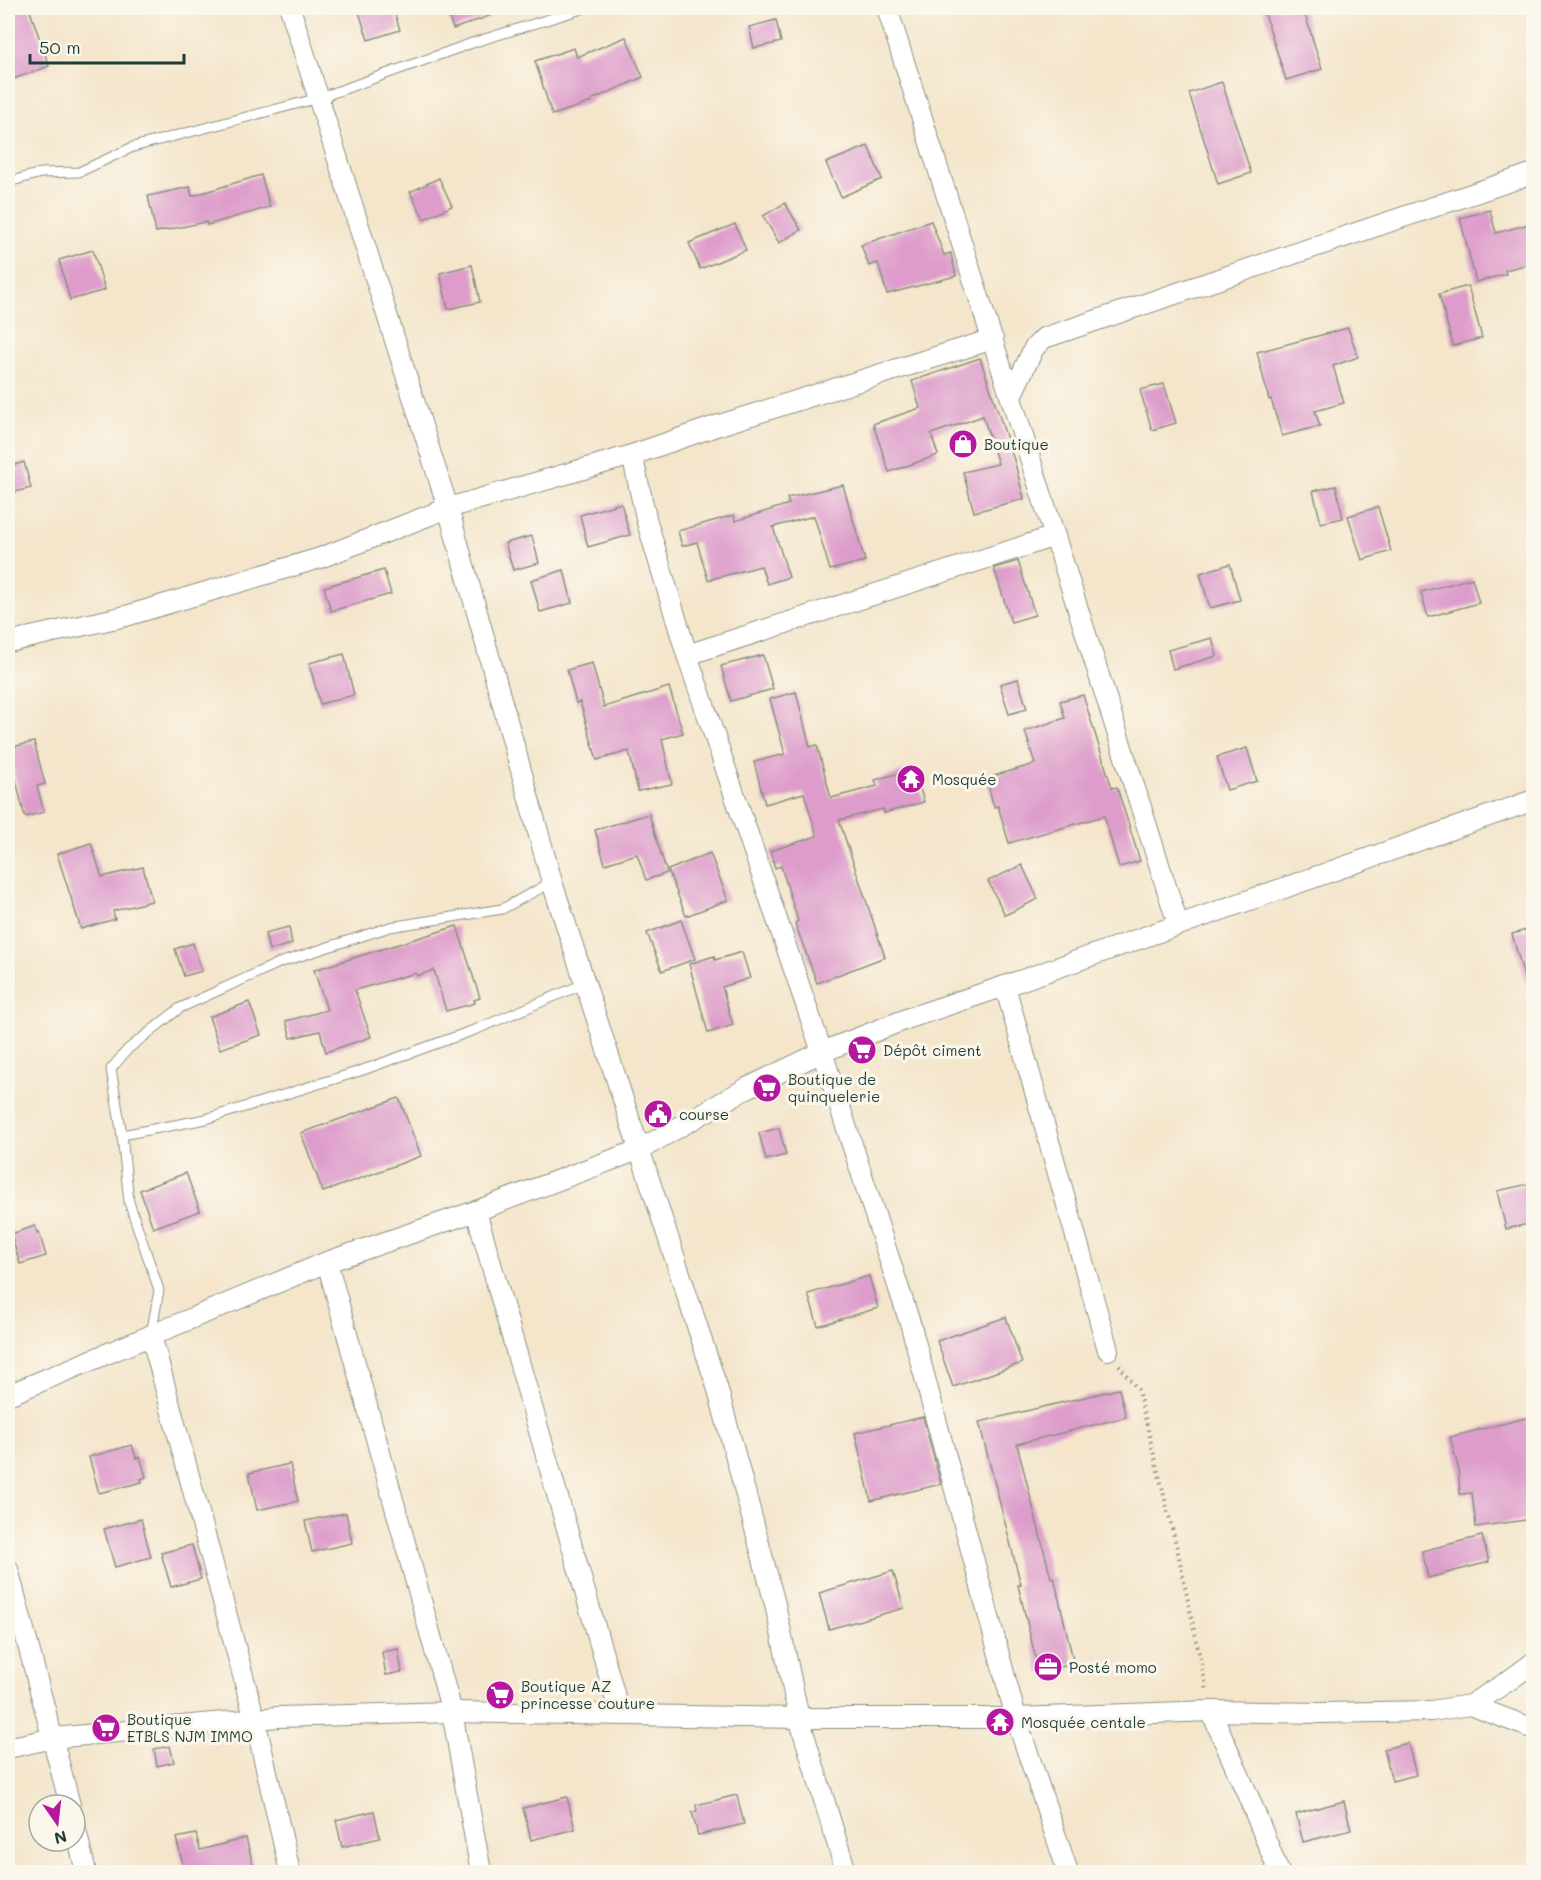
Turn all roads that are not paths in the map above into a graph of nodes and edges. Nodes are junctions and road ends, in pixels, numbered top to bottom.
1 (290, 8) edge
2 (585, 8) edge
3 (887, 8) edge
4 (319, 98) junction
5 (1533, 173) edge
6 (8, 182) edge
7 (993, 339) junction
8 (1011, 396) junction
9 (632, 455) junction
10 (448, 508) junction
11 (1055, 536) junction
12 (8, 642) edge
13 (687, 655) junction
14 (1533, 800) edge
15 (552, 882) junction
16 (1179, 924) junction
17 (586, 983) junction
18 (1005, 986) junction
19 (822, 1052) junction
20 (122, 1135) junction
21 (641, 1149) junction
22 (476, 1211) junction
23 (327, 1262) junction
24 (151, 1335) junction
25 (1108, 1350) road end
26 (8, 1395) edge
27 (8, 1569) edge
28 (1533, 1662) edge
29 (1470, 1705) junction
30 (1211, 1711) junction
31 (452, 1712) junction
32 (620, 1714) junction
33 (799, 1718) junction
34 (1016, 1719) junction
35 (255, 1720) junction
36 (1533, 1729) edge
37 (53, 1738) junction
38 (8, 1748) edge
39 (67, 1793) edge
40 (81, 1853) edge
41 (86, 1872) edge
42 (290, 1872) edge
43 (481, 1872) edge
44 (846, 1872) edge
45 (1068, 1872) edge
46 (1279, 1872) edge

1 - 4 street
2 - 4 lane
3 - 7 street
4 - 6 lane
4 - 10 street
5 - 8 street
7 - 8 street
7 - 9 street
8 - 11 street
9 - 10 street
9 - 13 street
10 - 12 street
10 - 15 street
11 - 13 street
11 - 16 street
13 - 19 street
14 - 16 street
15 - 17 street
15 - 20 lane
16 - 18 street
17 - 20 lane
17 - 21 street
18 - 19 street
18 - 25 street
19 - 21 street
19 - 34 street
20 - 24 lane
21 - 22 street
21 - 33 street
22 - 23 street
22 - 32 street
23 - 24 street
23 - 31 street
24 - 26 street
24 - 35 street
27 - 37 street
28 - 29 street
29 - 30 street
29 - 36 street
30 - 34 street
30 - 46 street
31 - 32 street
31 - 35 street
31 - 43 street
32 - 33 street
33 - 34 street
33 - 44 street
34 - 45 street
35 - 37 street
35 - 42 street
37 - 38 street
37 - 39 street
40 - 41 street

